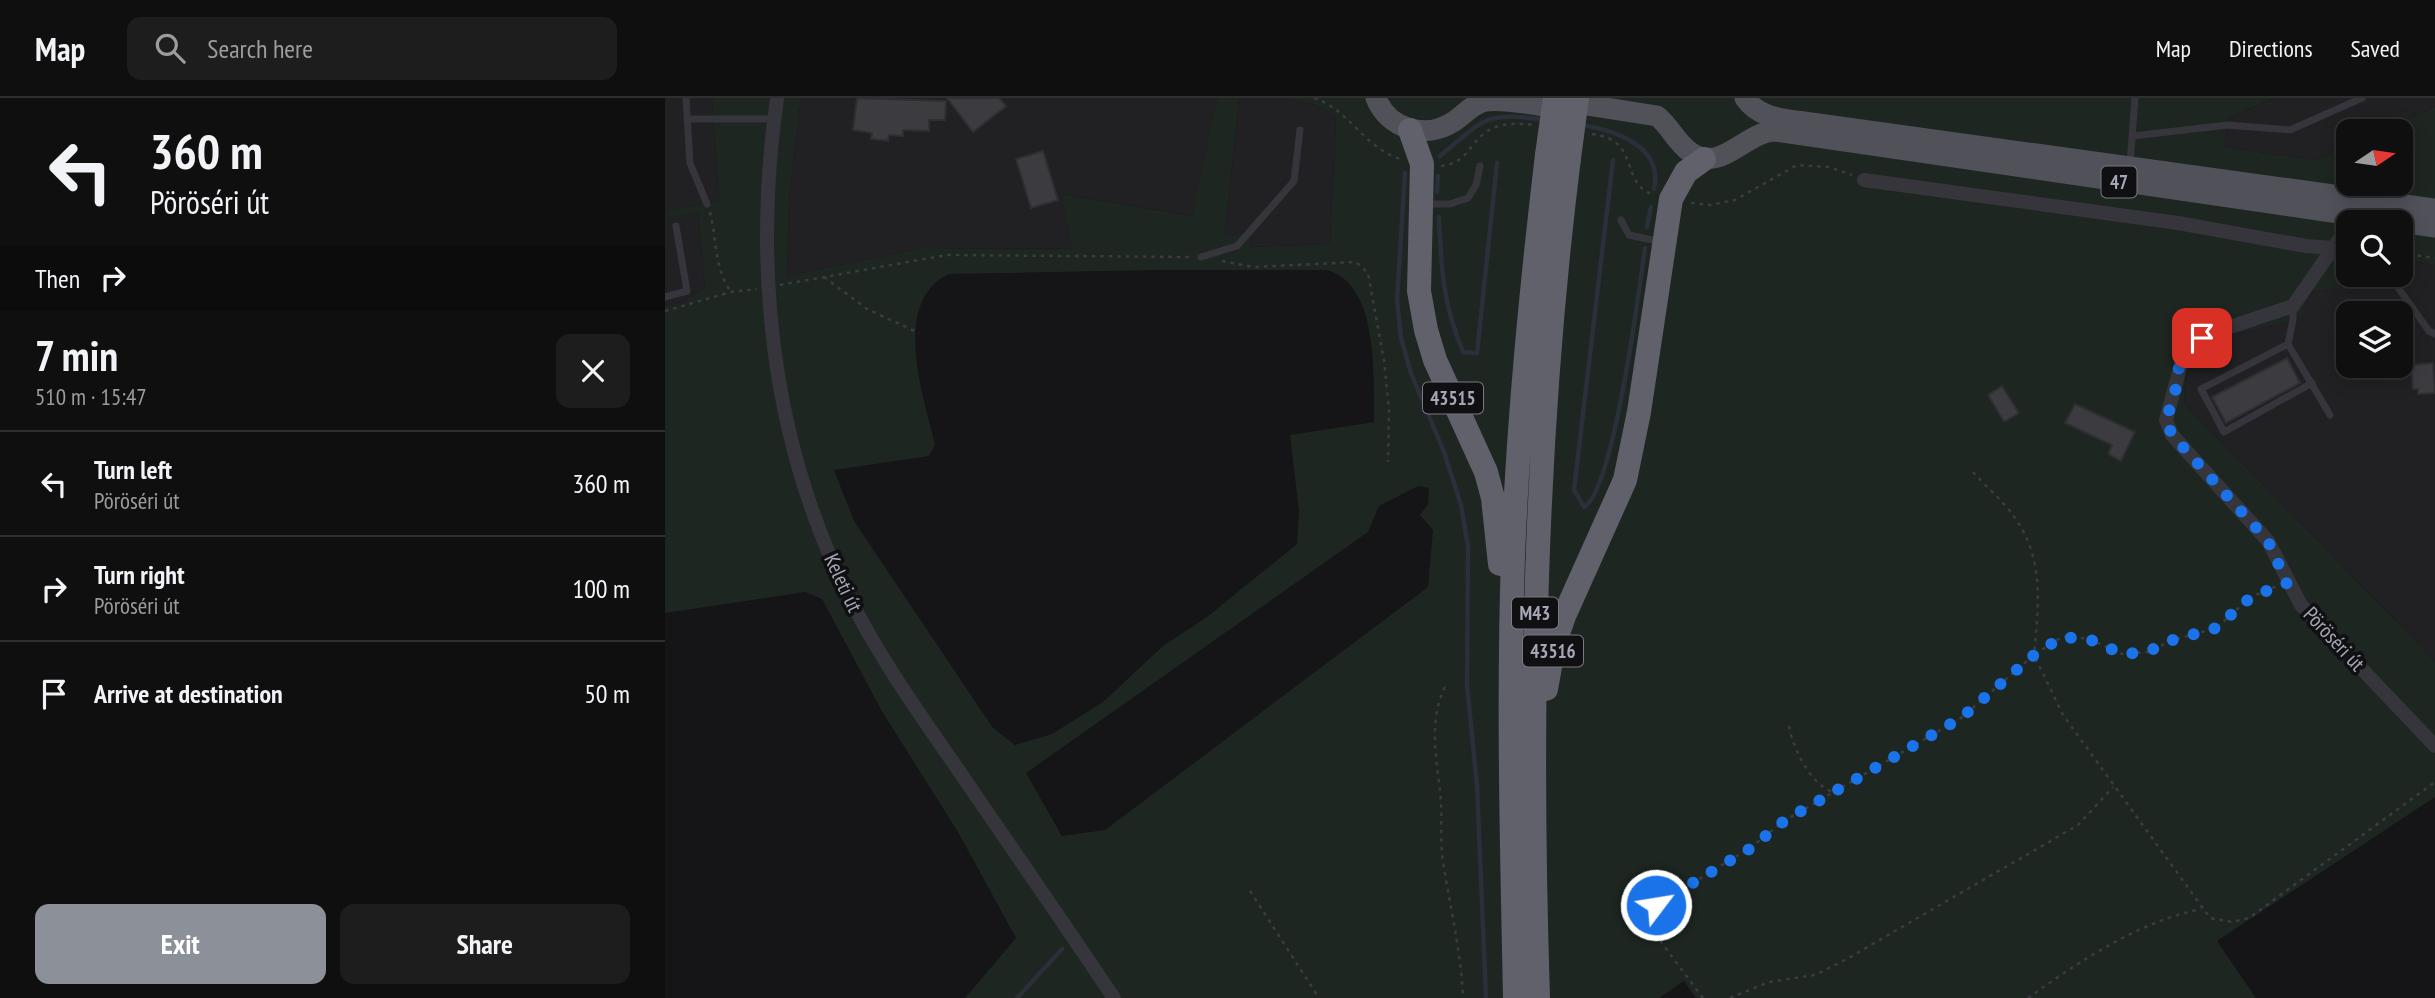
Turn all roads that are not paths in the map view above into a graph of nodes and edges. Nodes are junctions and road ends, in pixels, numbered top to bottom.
1 (686, 98) edge
2 (777, 98) edge
3 (1376, 98) edge
4 (1389, 98) edge
5 (1463, 98) edge
6 (1542, 98) edge
7 (1555, 98) edge
8 (1577, 98) edge
9 (1627, 98) edge
10 (1653, 98) edge
11 (2135, 98) edge
12 (2362, 98) edge
13 (1753, 101) edge
14 (687, 119) junction
15 (774, 119) junction
16 (1300, 130) dead end
17 (1411, 130) junction
18 (2133, 136) junction
19 (1883, 140) junction
20 (1753, 144) junction
21 (1558, 157) junction
22 (1697, 163) junction
23 (1480, 166) dead end
24 (2130, 166) junction
25 (1864, 180) dead end
26 (707, 204) road end
27 (1420, 204) junction
28 (2435, 209) edge
29 (2336, 218) edge
30 (1621, 220) dead end
31 (2413, 225) edge
32 (676, 226) dead end
33 (2435, 227) edge
34 (1663, 243) junction
35 (2336, 244) edge
36 (2333, 248) junction
37 (2336, 249) edge
38 (1201, 257) road end
39 (2398, 287) edge
40 (665, 297) edge
41 (2293, 306) junction
42 (2435, 334) edge
43 (2288, 344) junction
44 (2312, 383) junction
45 (2330, 415) dead end
46 (1512, 666) junction
47 (2435, 746) edge
48 (1533, 836) junction
49 (1114, 998) edge
50 (1515, 998) edge
51 (1538, 998) edge

1 - 14 lane
2 - 15 street, Keleti út
3 - 17 main road
4 - 5 main road
6 - 22 main road
7 - 21 highway, M43, bridge
8 - 21 highway, M43, bridge
9 - 10 main road
11 - 18 lane
12 - 18 lane
13 - 19 main road, 47
13 - 20 main road, 47
14 - 15 lane
14 - 26 lane
15 - 49 street, Keleti út
16 - 38 lane
17 - 22 main road
17 - 27 highway, 43515
18 - 24 lane
19 - 20 main road, 47
19 - 24 main road, 47
19 - 29 main road, 47
20 - 22 main road, 47
21 - 46 highway, M43
21 - 48 highway, M43
22 - 34 highway, 43516
23 - 27 lane
24 - 28 main road, 47
25 - 36 street
27 - 46 highway, 43515
30 - 34 lane
31 - 33 main road, 47
32 - 40 lane
34 - 48 highway, 43516
35 - 36 street
36 - 37 lane
36 - 41 street
39 - 42 lane
41 - 43 lane
41 - 47 street, Pöröséri út
43 - 44 lane
43 - 44 lane
44 - 45 lane
46 - 50 highway, M43
48 - 51 highway, M43

